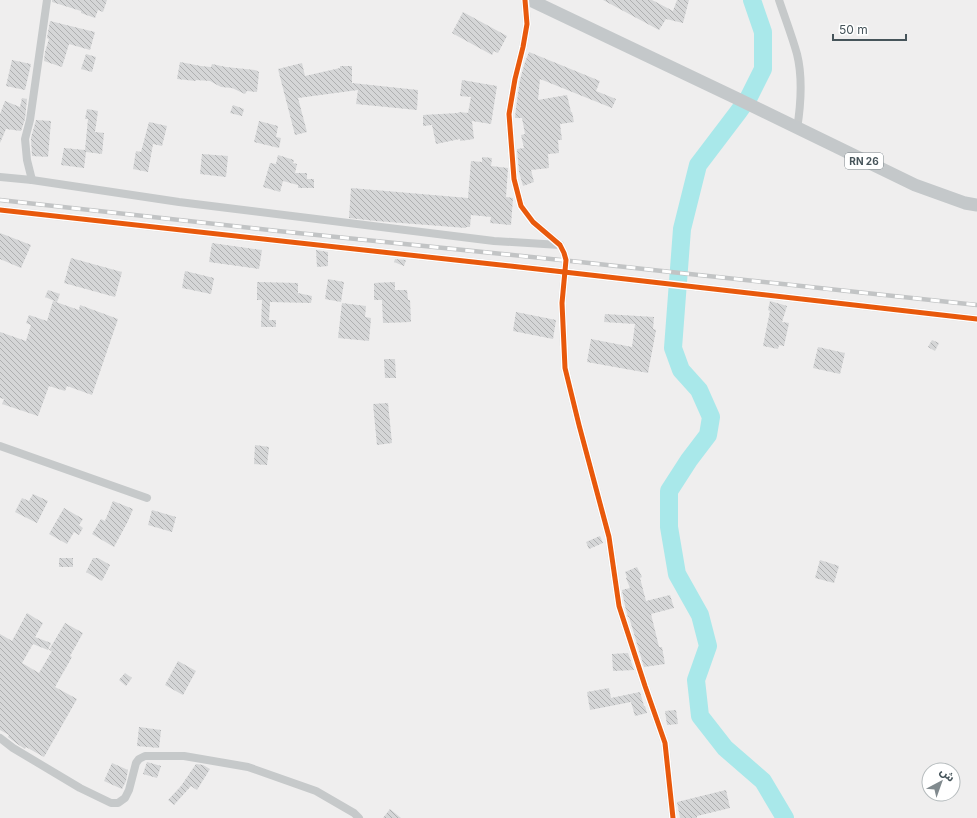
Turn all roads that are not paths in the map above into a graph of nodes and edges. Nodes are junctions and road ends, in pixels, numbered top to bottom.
1 (47, 0) edge
2 (525, 0) edge
3 (530, 0) edge
4 (779, 0) edge
5 (797, 129) junction
6 (0, 177) edge
7 (32, 180) junction
8 (977, 205) edge
9 (0, 210) edge
10 (560, 245) junction
11 (564, 272) junction
12 (977, 319) edge
13 (0, 446) edge
14 (147, 498) dead end
15 (0, 738) edge
16 (359, 818) edge
17 (673, 818) edge

1 - 7 street
2 - 10 street
3 - 5 main road, RN 26
4 - 5 street
5 - 8 main road, RN 26
6 - 7 street
7 - 10 street
9 - 11 street
10 - 11 street
11 - 12 street
11 - 17 street
13 - 14 street
15 - 16 street

